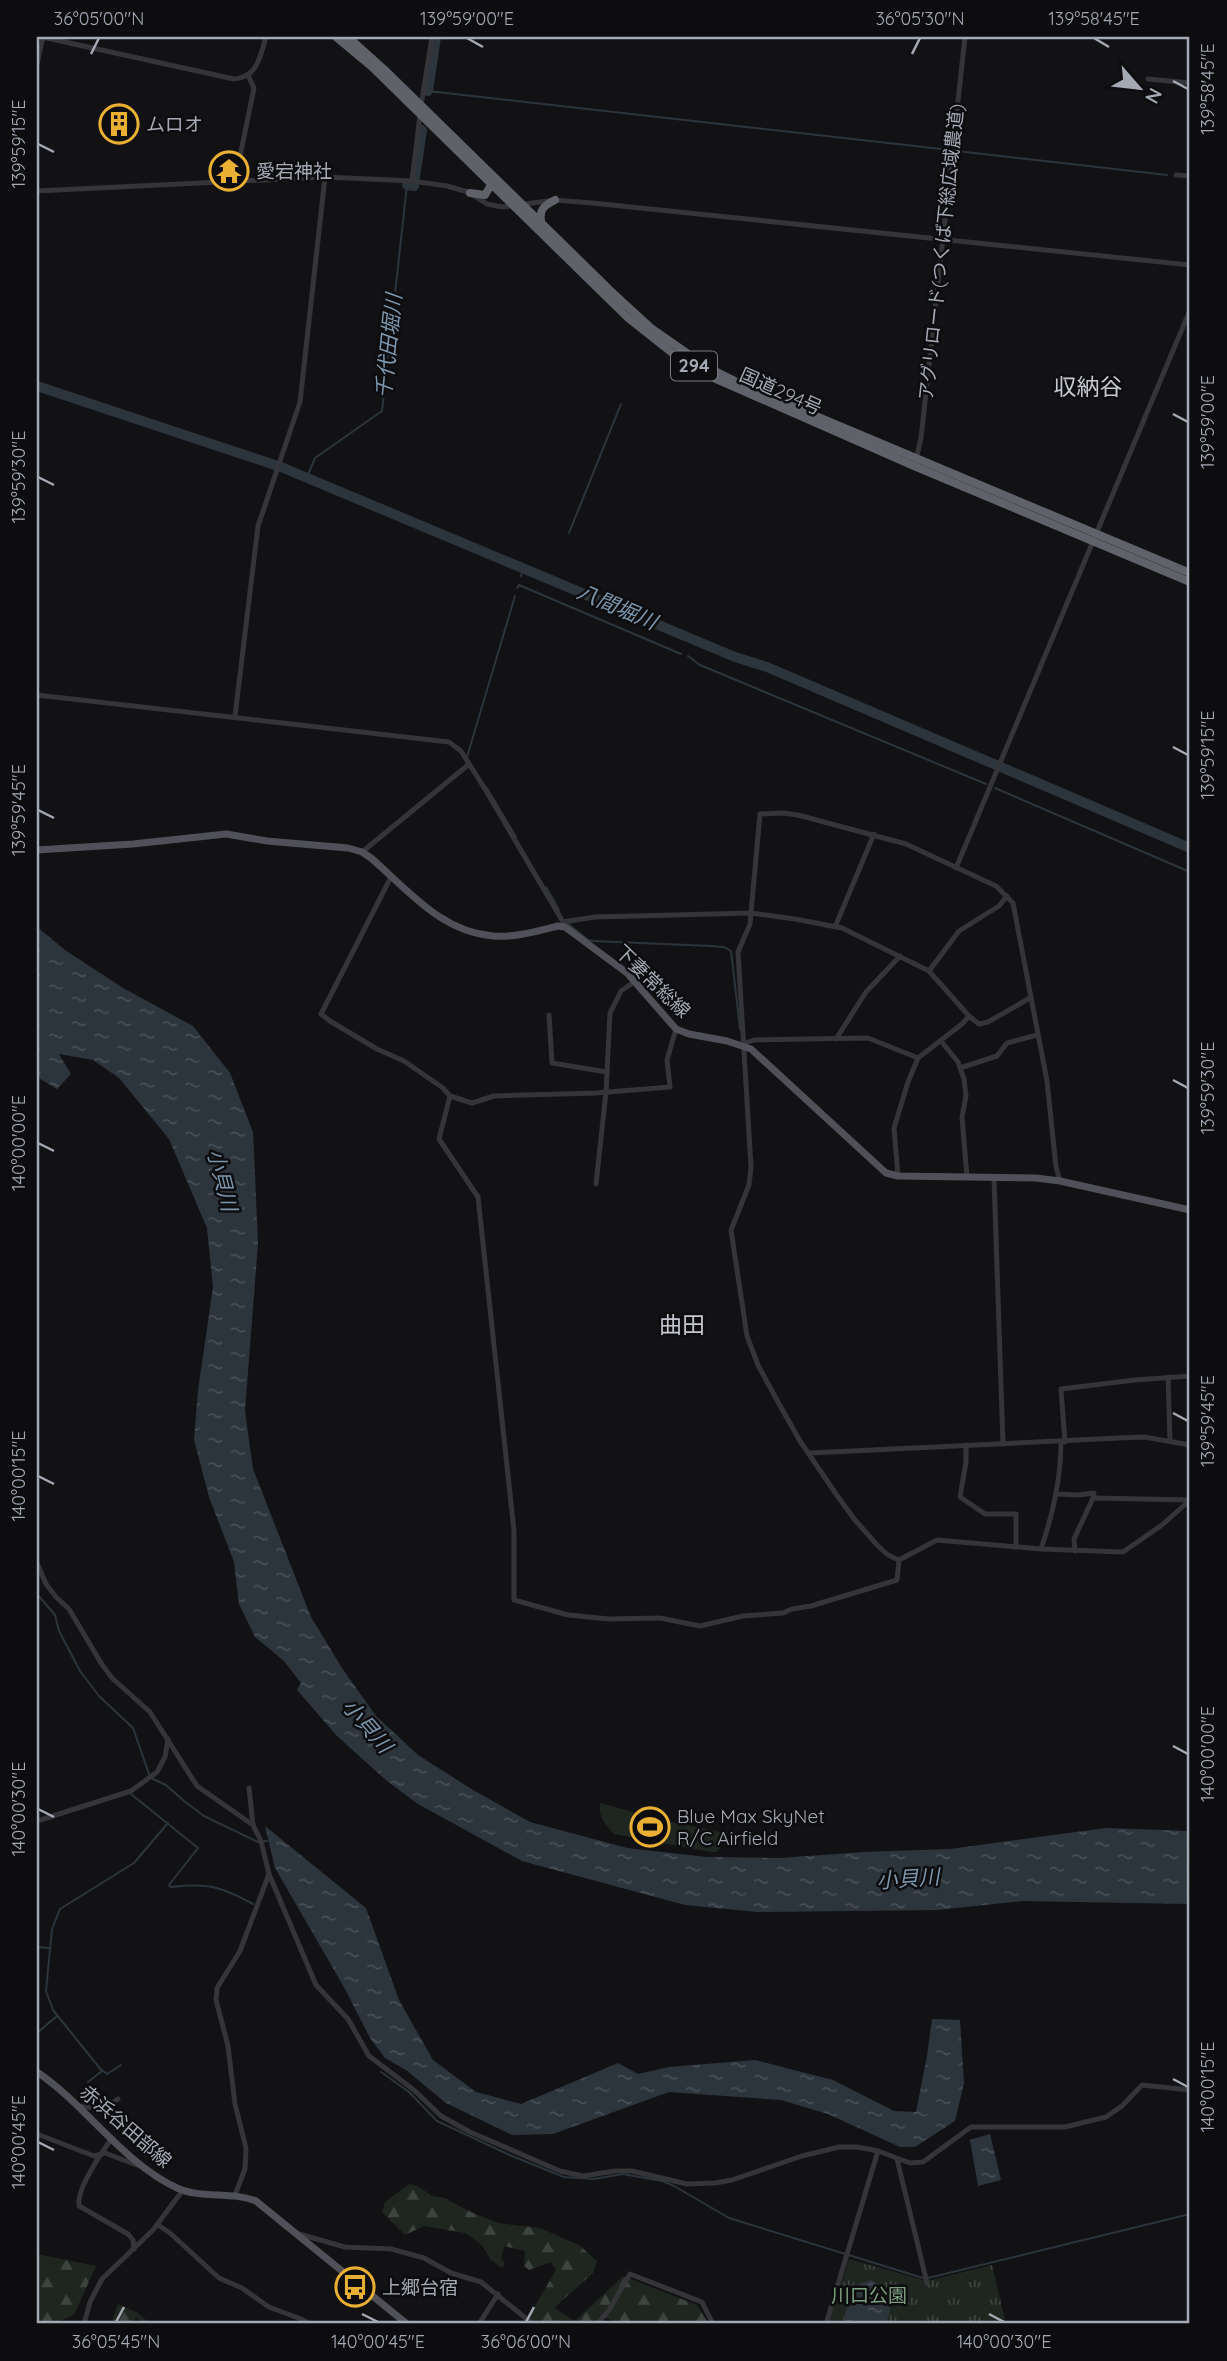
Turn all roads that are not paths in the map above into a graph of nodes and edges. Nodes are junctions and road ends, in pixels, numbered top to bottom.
1 (42, 37) edge
2 (266, 37) edge
3 (336, 37) edge
4 (348, 37) edge
5 (432, 37) edge
6 (965, 37) edge
7 (37, 64) edge
8 (248, 75) junction
9 (1147, 79) dead end
10 (1190, 83) edge
11 (421, 110) junction
12 (1176, 175) dead end
13 (1190, 176) edge
14 (325, 177) junction
15 (235, 181) junction
16 (412, 181) junction
17 (491, 186) junction
18 (37, 191) edge
19 (470, 193) junction
20 (555, 200) junction
21 (524, 205) junction
22 (513, 207) junction
23 (541, 221) junction
24 (943, 240) junction
25 (1190, 265) edge
26 (1190, 310) edge
27 (915, 462) junction
28 (1095, 538) junction
29 (1190, 573) edge
30 (1190, 582) edge
31 (37, 695) edge
32 (235, 716) junction
33 (468, 765) junction
34 (874, 834) junction
35 (37, 850) edge
36 (362, 852) junction
37 (956, 868) junction
38 (391, 877) junction
39 (1007, 896) junction
40 (751, 913) junction
41 (563, 924) junction
42 (835, 927) junction
43 (900, 956) junction
44 (929, 971) junction
45 (634, 982) junction
46 (1030, 998) junction
47 (549, 1016) dead end
48 (969, 1016) junction
49 (676, 1029) junction
50 (1037, 1035) junction
51 (836, 1039) junction
52 (942, 1041) junction
53 (744, 1044) junction
54 (918, 1058) junction
55 (960, 1068) junction
56 (607, 1072) junction
57 (606, 1092) junction
58 (450, 1096) junction
59 (898, 1176) junction
60 (967, 1177) junction
61 (994, 1178) junction
62 (1060, 1181) junction
63 (596, 1184) dead end
64 (1190, 1210) edge
65 (1190, 1376) edge
66 (1168, 1377) junction
67 (1170, 1441) junction
68 (1063, 1442) junction
69 (1003, 1444) junction
70 (966, 1445) junction
71 (1190, 1445) edge
72 (809, 1453) junction
73 (1057, 1494) junction
74 (1093, 1498) junction
75 (1190, 1500) edge
76 (1016, 1547) junction
77 (1041, 1549) junction
78 (1075, 1551) junction
79 (899, 1560) junction
80 (37, 1563) edge
81 (168, 1739) junction
82 (249, 1788) dead end
83 (37, 1821) edge
84 (253, 1825) junction
85 (268, 1874) junction
86 (37, 2072) edge
87 (1190, 2090) edge
88 (118, 2099) dead end
89 (78, 2106) junction
90 (37, 2134) edge
91 (112, 2138) junction
92 (878, 2151) junction
93 (101, 2154) junction
94 (897, 2160) junction
95 (145, 2168) junction
96 (183, 2190) junction
97 (235, 2195) junction
98 (158, 2225) junction
99 (299, 2234) junction
100 (134, 2249) junction
101 (927, 2283) dead end
102 (498, 2294) junction
103 (84, 2324) edge
104 (310, 2324) edge
105 (407, 2324) edge
106 (479, 2324) edge
107 (533, 2324) edge
108 (597, 2324) edge
109 (713, 2324) edge
110 (826, 2324) edge

1 - 7 street
1 - 8 street
2 - 8 street
3 - 11 highway, 国道294号 / 294
4 - 11 highway, 国道294号 / 294
5 - 11 street
6 - 24 street, アグリロード(つくば下総広域農道)
8 - 15 street
9 - 10 street
11 - 16 street
11 - 17 highway, 国道294号 / 294
11 - 21 highway, 国道294号 / 294
12 - 13 street
14 - 15 street
14 - 16 street
14 - 32 street
15 - 18 street
16 - 19 street
17 - 19 highway
17 - 22 highway, 国道294号 / 294
19 - 22 street
20 - 21 street
20 - 23 highway
20 - 24 street
21 - 22 street
21 - 23 highway, 国道294号 / 294
22 - 27 highway, 国道294号 / 294
23 - 27 highway, 国道294号 / 294
24 - 25 street
24 - 27 street, アグリロード(つくば下総広域農道)
26 - 28 street
27 - 28 highway, 国道294号 / 294
28 - 29 highway, 国道294号 / 294
28 - 30 highway, 国道294号 / 294
28 - 37 street
31 - 32 street
32 - 33 street
33 - 36 street
33 - 41 street
34 - 37 street
34 - 40 street
34 - 42 street
35 - 36 main road
36 - 38 main road
37 - 39 street
38 - 41 main road
38 - 58 street
39 - 44 street
39 - 46 street
40 - 41 street
40 - 42 street
40 - 53 street
41 - 45 main road, 下妻常総線
42 - 43 street
43 - 44 street
43 - 51 street
44 - 48 street
45 - 49 main road, 下妻常総線
45 - 56 street
46 - 48 street
46 - 50 street
47 - 56 street
48 - 52 street
49 - 53 main road, 下妻常総線
49 - 57 street
50 - 55 street
50 - 62 street
51 - 53 street
51 - 54 street
52 - 54 street
52 - 55 street
53 - 59 main road, 下妻常総線
53 - 72 street
54 - 59 street
55 - 60 street
56 - 57 street
57 - 58 street
57 - 63 street
58 - 79 street
59 - 60 main road
60 - 61 main road
61 - 62 main road
61 - 69 street
62 - 64 main road
65 - 66 street
66 - 67 street
66 - 68 street
67 - 68 street
67 - 71 street
68 - 69 street
68 - 73 street
69 - 70 street
70 - 72 street
70 - 76 street
72 - 79 street
73 - 74 street
73 - 77 street
74 - 75 street
74 - 78 street
75 - 78 street
76 - 77 street
76 - 79 street
77 - 78 street
80 - 81 street
81 - 83 street
81 - 84 street
82 - 84 street
84 - 85 street
85 - 92 street
85 - 97 street
86 - 89 main road, 赤浜谷田部線
87 - 94 street
88 - 89 street
89 - 91 main road, 赤浜谷田部線
90 - 93 street
91 - 93 street
91 - 95 main road, 赤浜谷田部線
92 - 94 street
92 - 110 street
93 - 95 street
93 - 100 street
94 - 101 street
95 - 96 main road, 赤浜谷田部線
96 - 97 main road, 赤浜谷田部線
96 - 98 street
97 - 99 main road, 赤浜谷田部線
98 - 100 street
98 - 104 street
99 - 102 street
99 - 105 main road, 赤浜谷田部線
100 - 103 street
102 - 106 street
102 - 107 street
108 - 109 street

